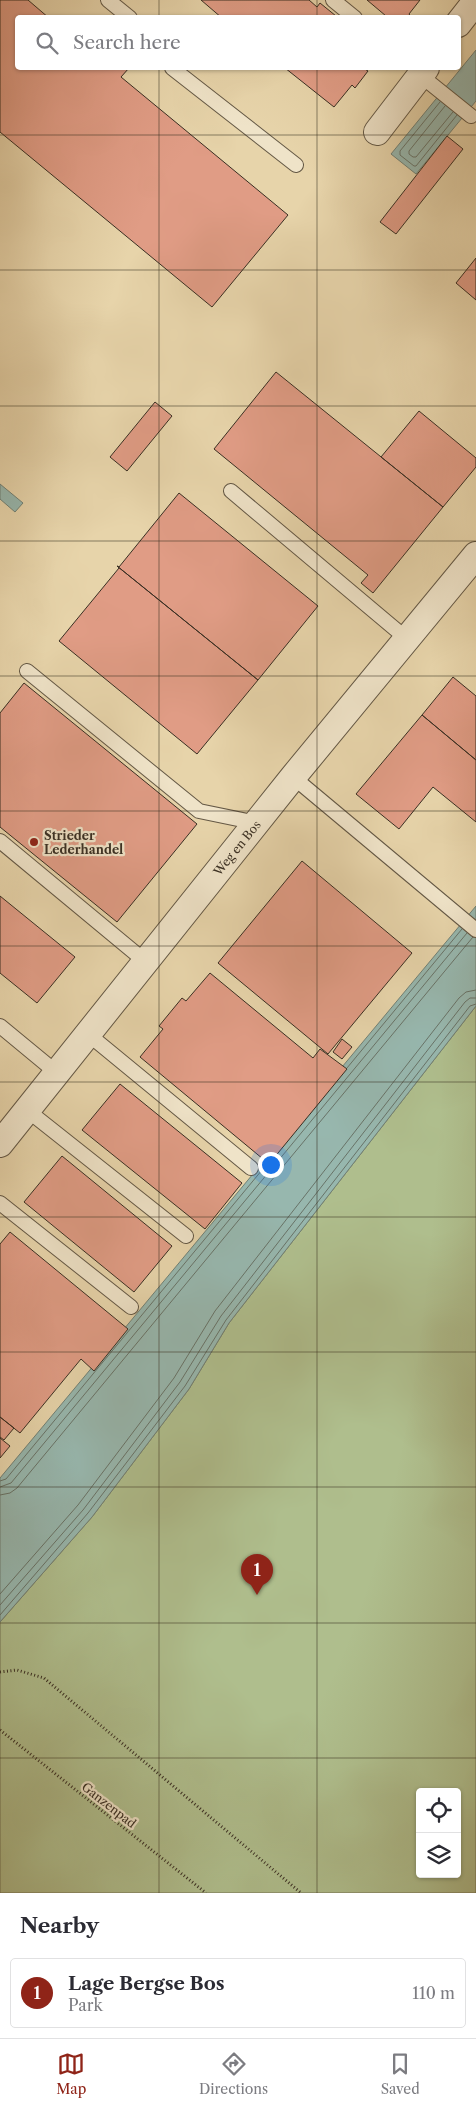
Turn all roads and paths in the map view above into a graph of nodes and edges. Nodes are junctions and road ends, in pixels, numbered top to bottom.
1 (108, 0) edge
2 (333, 0) edge
3 (476, 1) edge
4 (126, 15) edge
5 (351, 15) edge
6 (461, 20) edge
7 (175, 70) edge
8 (422, 70) edge
9 (471, 116) dead end
10 (377, 132) dead end
11 (296, 165) dead end
12 (230, 491) dead end
13 (476, 555) edge
14 (407, 640) junction
15 (27, 670) dead end
16 (294, 777) junction
17 (256, 824) junction
18 (0, 842) edge
19 (476, 930) edge
20 (146, 962) junction
21 (0, 1026) edge
22 (88, 1034) junction
23 (57, 1072) junction
24 (27, 1110) junction
25 (0, 1144) edge
26 (251, 1168) dead end
27 (0, 1203) edge
28 (186, 1236) dead end
29 (131, 1307) dead end
30 (0, 1672) edge
31 (0, 1730) edge
32 (206, 1893) edge
33 (301, 1893) edge

1 - 4 lane
2 - 5 lane
3 - 6 street
7 - 11 lane
8 - 9 lane
8 - 10 street
12 - 14 lane
13 - 14 street, Weg en Bos
14 - 16 street, Weg en Bos
15 - 17 lane
16 - 17 street, Weg en Bos
16 - 19 lane
17 - 20 street, Weg en Bos
18 - 20 lane
20 - 22 street, Weg en Bos
21 - 23 lane
22 - 23 street, Weg en Bos
22 - 26 lane
23 - 24 street, Weg en Bos
24 - 25 street, Weg en Bos
24 - 28 lane
27 - 29 lane
30 - 33 path
31 - 32 path, Ganzenpad

